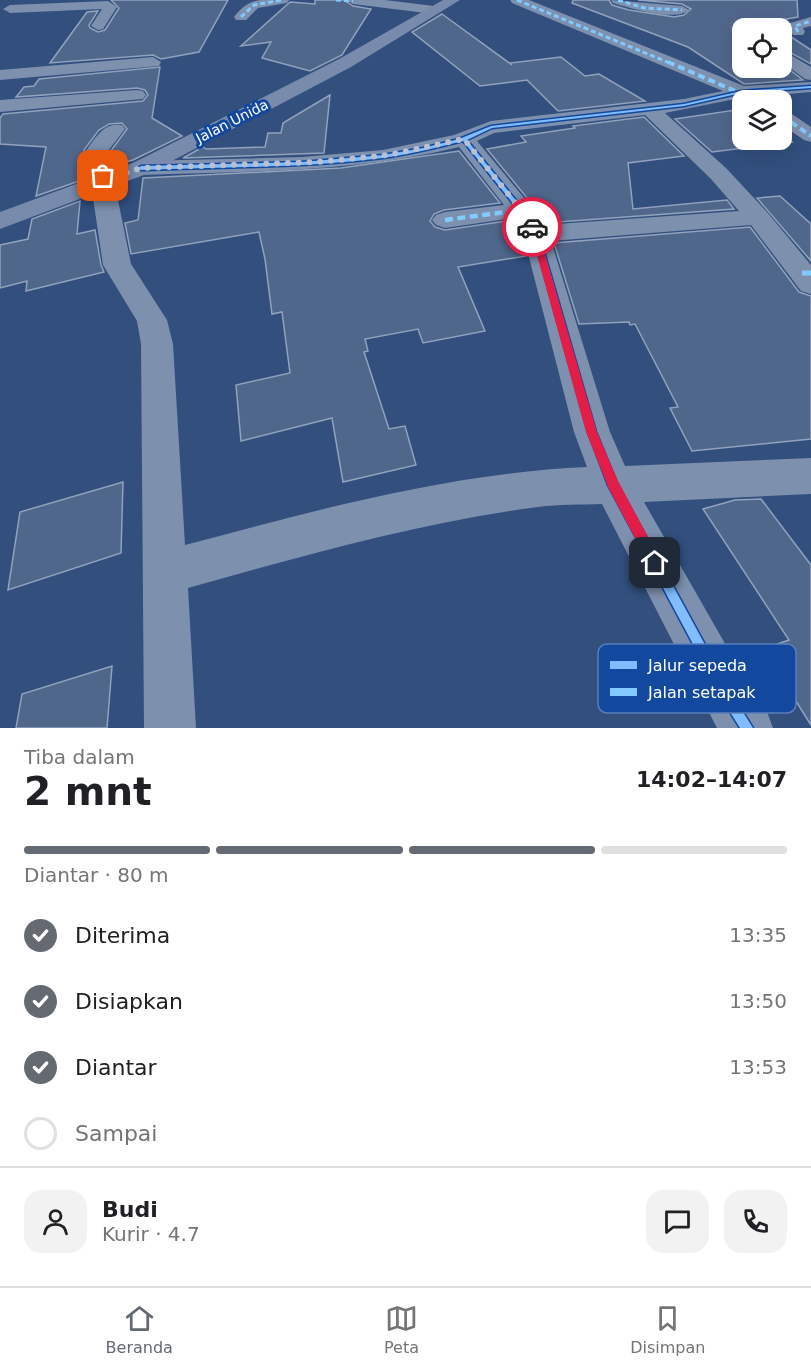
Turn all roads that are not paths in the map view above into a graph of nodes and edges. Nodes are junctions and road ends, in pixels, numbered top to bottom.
1 (32, 0) edge
2 (282, 0) edge
3 (336, 0) edge
4 (453, 0) edge
5 (517, 0) edge
6 (618, 0) edge
7 (353, 1) edge
8 (434, 10) junction
9 (682, 10) dead end
10 (5, 12) edge
11 (241, 17) dead end
12 (811, 21) edge
13 (98, 26) dead end
14 (798, 32) dead end
15 (153, 62) dead end
16 (792, 62) edge
17 (0, 75) edge
18 (811, 75) edge
19 (811, 87) edge
20 (734, 90) edge
21 (790, 90) edge
22 (136, 95) dead end
23 (732, 98) edge
24 (0, 106) edge
25 (648, 108) junction
26 (792, 124) edge
27 (115, 129) dead end
28 (811, 136) edge
29 (464, 139) junction
30 (141, 168) junction
31 (101, 181) junction
32 (758, 217) junction
33 (445, 220) dead end
34 (0, 221) edge
35 (528, 222) junction
36 (808, 277) edge
37 (811, 476) edge
38 (613, 485) junction
39 (163, 573) junction
40 (699, 644) edge
41 (737, 713) edge
42 (170, 728) edge
43 (747, 728) edge

1 - 10 street
2 - 11 street
3 - 7 street
4 - 8 street, Jalan Unida
5 - 20 street
6 - 9 street
7 - 8 street
8 - 30 street, Jalan Unida
10 - 13 street
12 - 14 street
15 - 17 street
16 - 18 street
19 - 21 street
22 - 24 street
23 - 25 street
25 - 29 street
25 - 32 street
26 - 28 street
27 - 31 street
29 - 30 street
29 - 35 street
30 - 31 street, Jalan Unida
31 - 34 street, Jalan Unida
31 - 39 street
32 - 35 street
32 - 36 street
33 - 35 street
35 - 38 street
37 - 38 street
38 - 39 street
38 - 40 street
39 - 42 street
41 - 43 street

